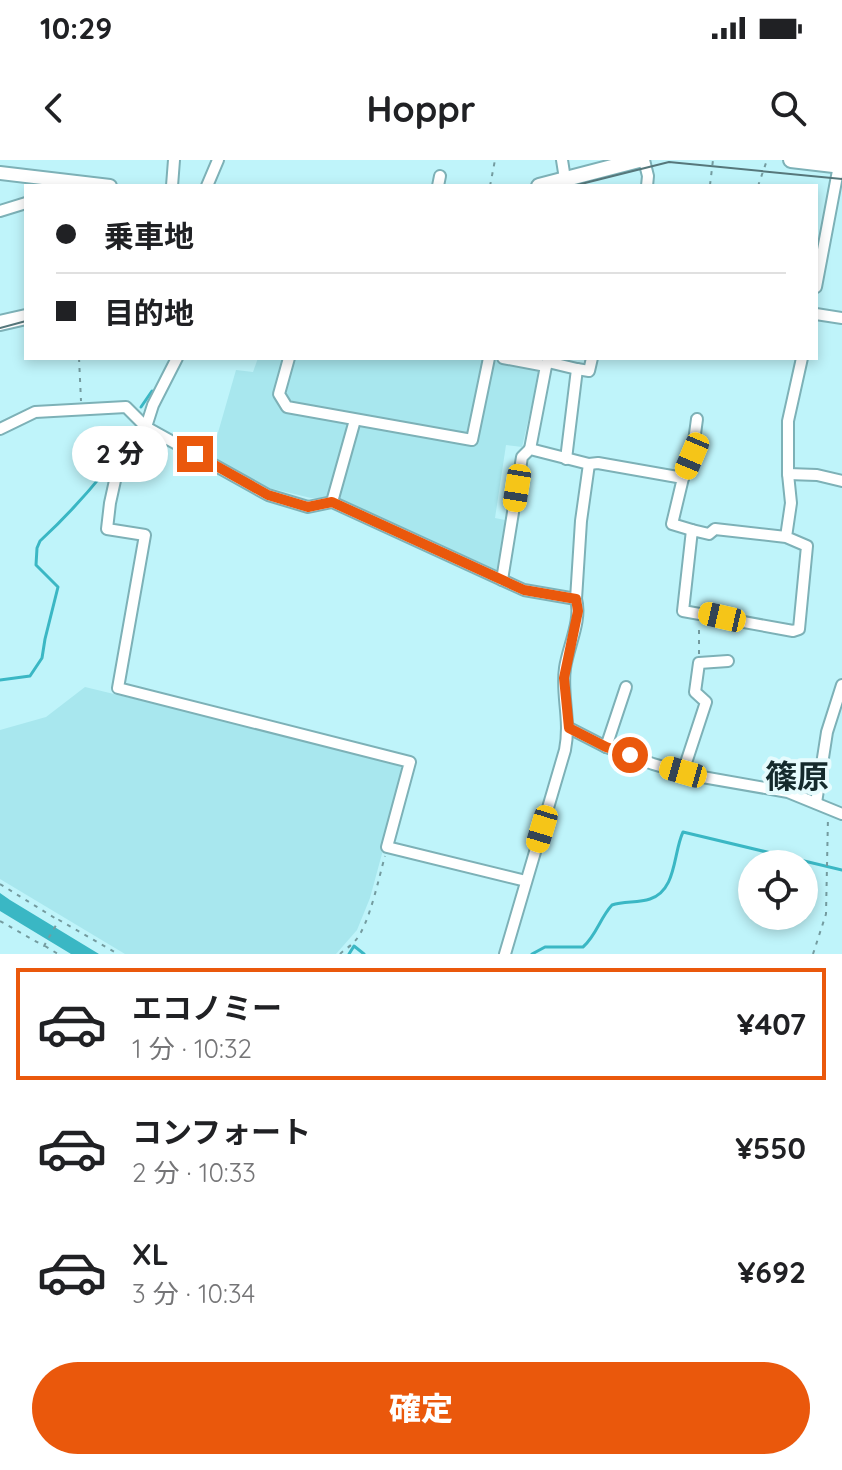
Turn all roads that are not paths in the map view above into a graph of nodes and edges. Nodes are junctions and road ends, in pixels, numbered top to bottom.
1 (174, 160) edge
2 (218, 160) edge
3 (562, 160) edge
4 (641, 160) edge
5 (791, 160) edge
6 (840, 164) edge
7 (0, 173) edge
8 (565, 179) junction
9 (593, 179) edge
10 (69, 184) edge
11 (172, 184) edge
12 (208, 184) edge
13 (546, 184) edge
14 (647, 184) edge
15 (24, 204) edge
16 (0, 211) edge
17 (818, 277) edge
18 (818, 314) edge
19 (24, 317) edge
20 (842, 318) edge
21 (0, 323) edge
22 (176, 360) edge
23 (288, 360) edge
24 (489, 360) edge
25 (514, 360) edge
26 (592, 360) edge
27 (802, 360) edge
28 (546, 366) junction
29 (577, 369) junction
30 (697, 419) dead end
31 (355, 420) junction
32 (146, 427) junction
33 (0, 429) edge
34 (530, 449) junction
35 (566, 459) junction
36 (589, 464) junction
37 (788, 474) junction
38 (683, 478) junction
39 (842, 481) edge
40 (332, 502) junction
41 (692, 530) junction
42 (786, 537) junction
43 (502, 580) junction
44 (576, 599) junction
45 (728, 661) dead end
46 (842, 685) edge
47 (626, 687) dead end
48 (569, 728) junction
49 (606, 747) junction
50 (683, 772) junction
51 (816, 803) junction
52 (842, 814) edge
53 (526, 881) junction
54 (505, 954) edge

1 - 11 street
2 - 12 street
3 - 8 street
4 - 9 highway
4 - 14 street
5 - 6 highway
6 - 17 street
7 - 10 main road
8 - 9 highway
8 - 13 highway
15 - 16 street
18 - 20 street
19 - 21 highway
22 - 32 street
23 - 31 street
24 - 31 street
25 - 28 street
26 - 29 street
27 - 37 street
28 - 29 street
28 - 34 street
29 - 35 street
30 - 38 street
31 - 40 street
32 - 33 street
32 - 40 street
32 - 53 street
34 - 35 street
34 - 43 street
35 - 36 street
36 - 38 street
36 - 44 street
37 - 39 street
37 - 42 street
38 - 41 street
40 - 43 street
41 - 42 street
41 - 42 street
43 - 44 street
44 - 48 street
45 - 50 street
46 - 51 street
47 - 49 street
48 - 49 street
48 - 53 street
49 - 50 street
50 - 51 street
51 - 52 street
53 - 54 street

